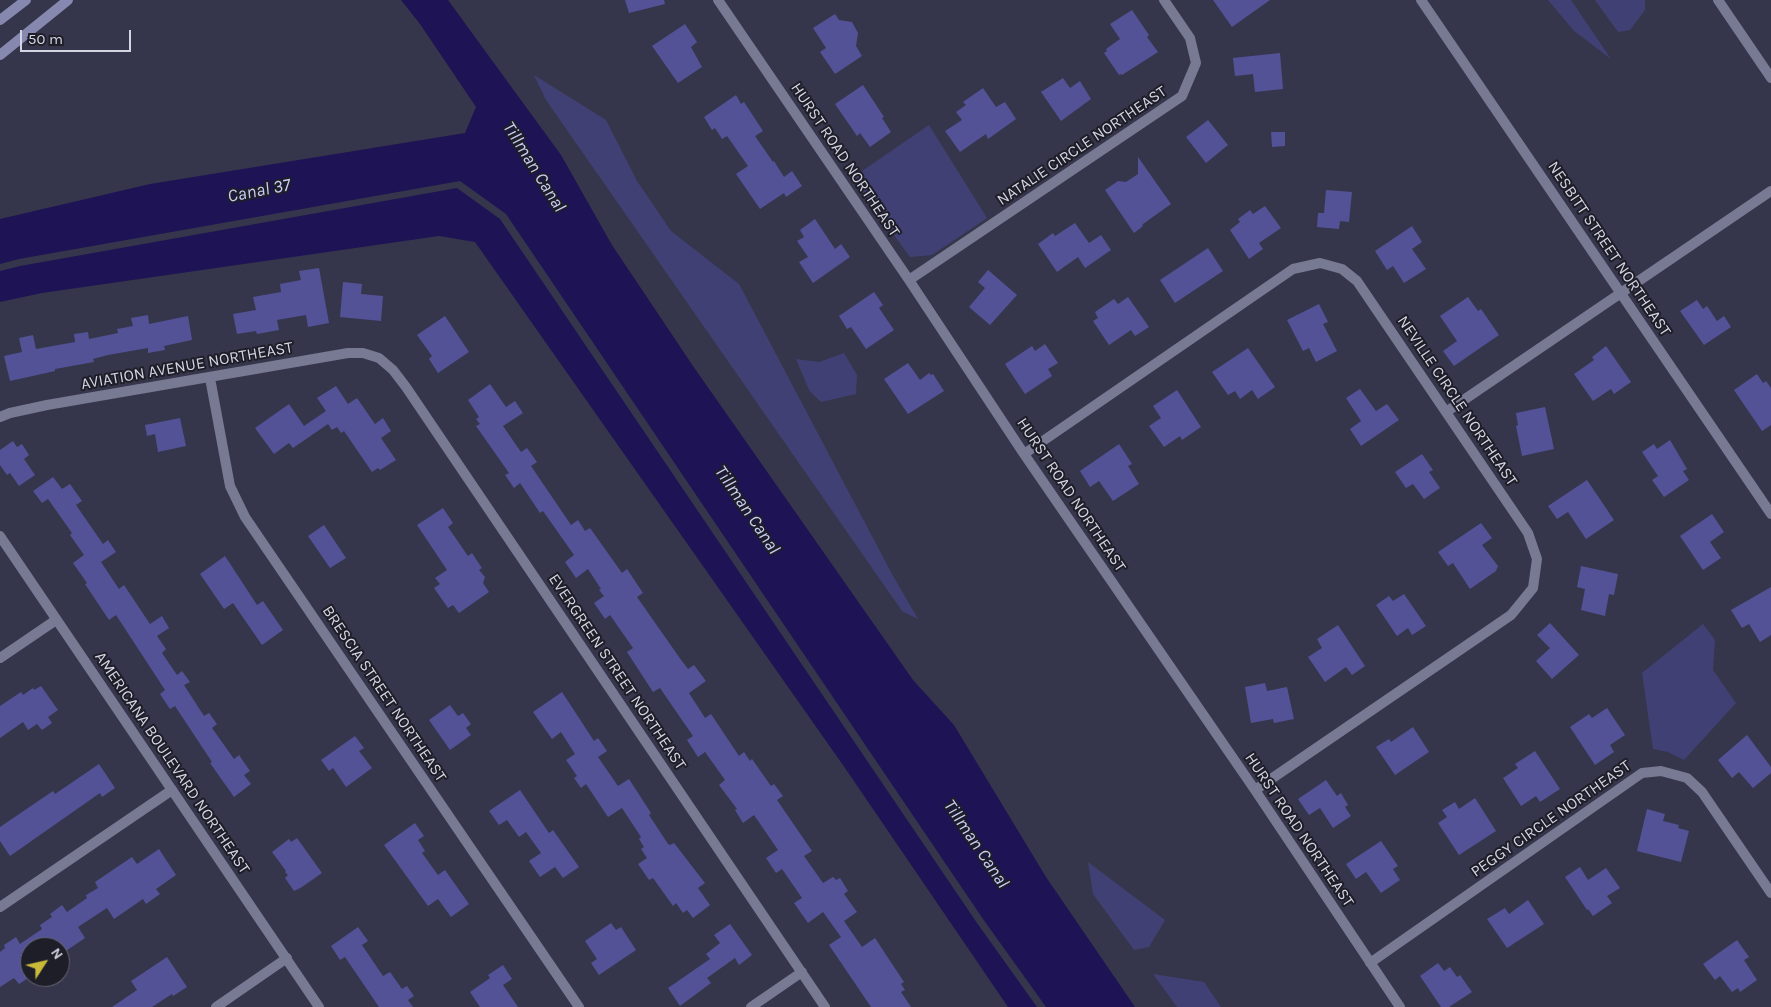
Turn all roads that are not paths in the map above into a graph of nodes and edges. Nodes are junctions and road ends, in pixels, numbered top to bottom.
1 (26, 0) edge
2 (68, 0) edge
3 (718, 0) edge
4 (1164, 0) edge
5 (1421, 0) edge
6 (1718, 0) edge
7 (0, 20) edge
8 (0, 54) edge
9 (1771, 78) edge
10 (1771, 191) edge
11 (909, 280) junction
12 (1621, 293) junction
13 (379, 358) joint
14 (210, 378) junction
15 (1446, 412) junction
16 (0, 417) edge
17 (1024, 454) junction
18 (1771, 514) edge
19 (0, 536) edge
20 (56, 620) junction
21 (0, 658) edge
22 (172, 790) junction
23 (1255, 790) junction
24 (1771, 893) edge
25 (0, 907) edge
26 (287, 958) junction
27 (1370, 963) junction
28 (802, 972) junction
29 (216, 1007) edge
30 (319, 1007) edge
31 (579, 1007) edge
32 (751, 1007) edge
33 (825, 1007) edge
34 (1400, 1007) edge

1 - 7 main road
2 - 8 main road
3 - 11 street, HURST ROAD NORTHEAST
4 - 11 street, NATALIE CIRCLE NORTHEAST
5 - 12 street, NESBITT STREET NORTHEAST
6 - 9 street
10 - 12 street
11 - 17 street, HURST ROAD NORTHEAST
12 - 15 street
12 - 18 street, NESBITT STREET NORTHEAST
13 - 14 street, AVIATION AVENUE NORTHEAST
13 - 28 street, EVERGREEN STREET NORTHEAST
14 - 16 street, AVIATION AVENUE NORTHEAST
14 - 31 street, BRESCIA STREET NORTHEAST
15 - 17 street, NEVILLE CIRCLE NORTHEAST
15 - 23 street, NEVILLE CIRCLE NORTHEAST
17 - 23 street, HURST ROAD NORTHEAST
19 - 20 street, AMERICANA BOULEVARD NORTHEAST
20 - 21 street
20 - 22 street, AMERICANA BOULEVARD NORTHEAST
22 - 25 street
22 - 26 street, AMERICANA BOULEVARD NORTHEAST
23 - 27 street, HURST ROAD NORTHEAST
24 - 27 street, PEGGY CIRCLE NORTHEAST
26 - 29 street
26 - 30 street, AMERICANA BOULEVARD NORTHEAST
27 - 34 street, HURST ROAD NORTHEAST
28 - 32 street
28 - 33 street, EVERGREEN STREET NORTHEAST

